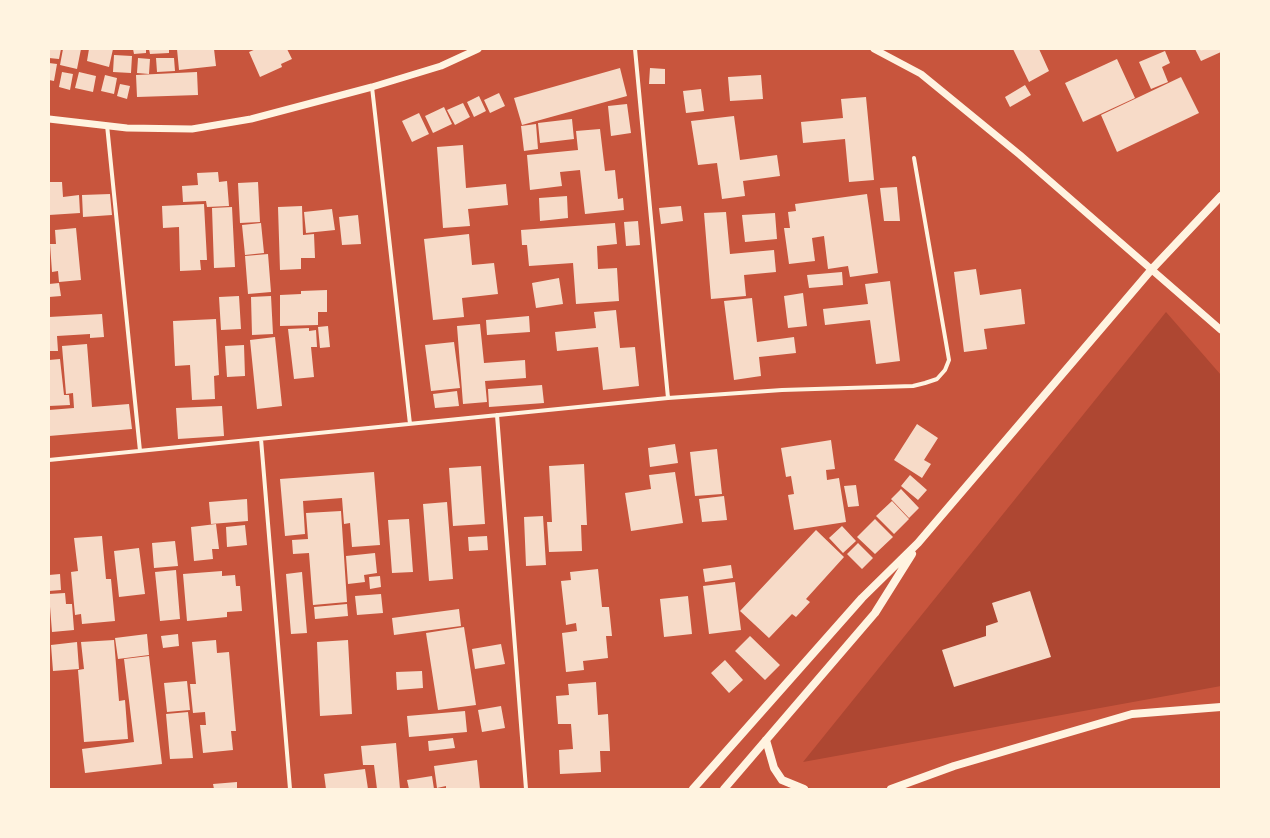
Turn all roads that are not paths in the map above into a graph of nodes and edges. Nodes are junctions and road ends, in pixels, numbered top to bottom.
1 (478, 49) edge
2 (635, 49) edge
3 (874, 49) edge
4 (372, 87) junction
5 (49, 119) edge
6 (107, 126) junction
7 (914, 158) dead end
8 (1221, 196) edge
9 (1152, 269) junction
10 (1221, 330) edge
11 (668, 398) junction
12 (496, 415) junction
13 (410, 424) junction
14 (261, 439) junction
15 (140, 451) junction
16 (49, 460) edge
17 (918, 543) junction
18 (1221, 707) edge
19 (766, 740) junction
20 (290, 789) edge
21 (526, 789) edge
22 (693, 789) edge
23 (724, 789) edge
24 (804, 789) edge
25 (891, 789) edge

1 - 4 street
2 - 11 street
3 - 9 street
4 - 6 street
4 - 13 street
5 - 6 street
6 - 15 street
7 - 11 street
8 - 9 main road
9 - 10 street
9 - 17 main road
11 - 12 street
12 - 13 street
12 - 21 street
13 - 14 street
14 - 15 street
14 - 20 street
15 - 16 street
17 - 19 main road
17 - 22 main road
18 - 25 main road
19 - 23 main road
19 - 24 main road

